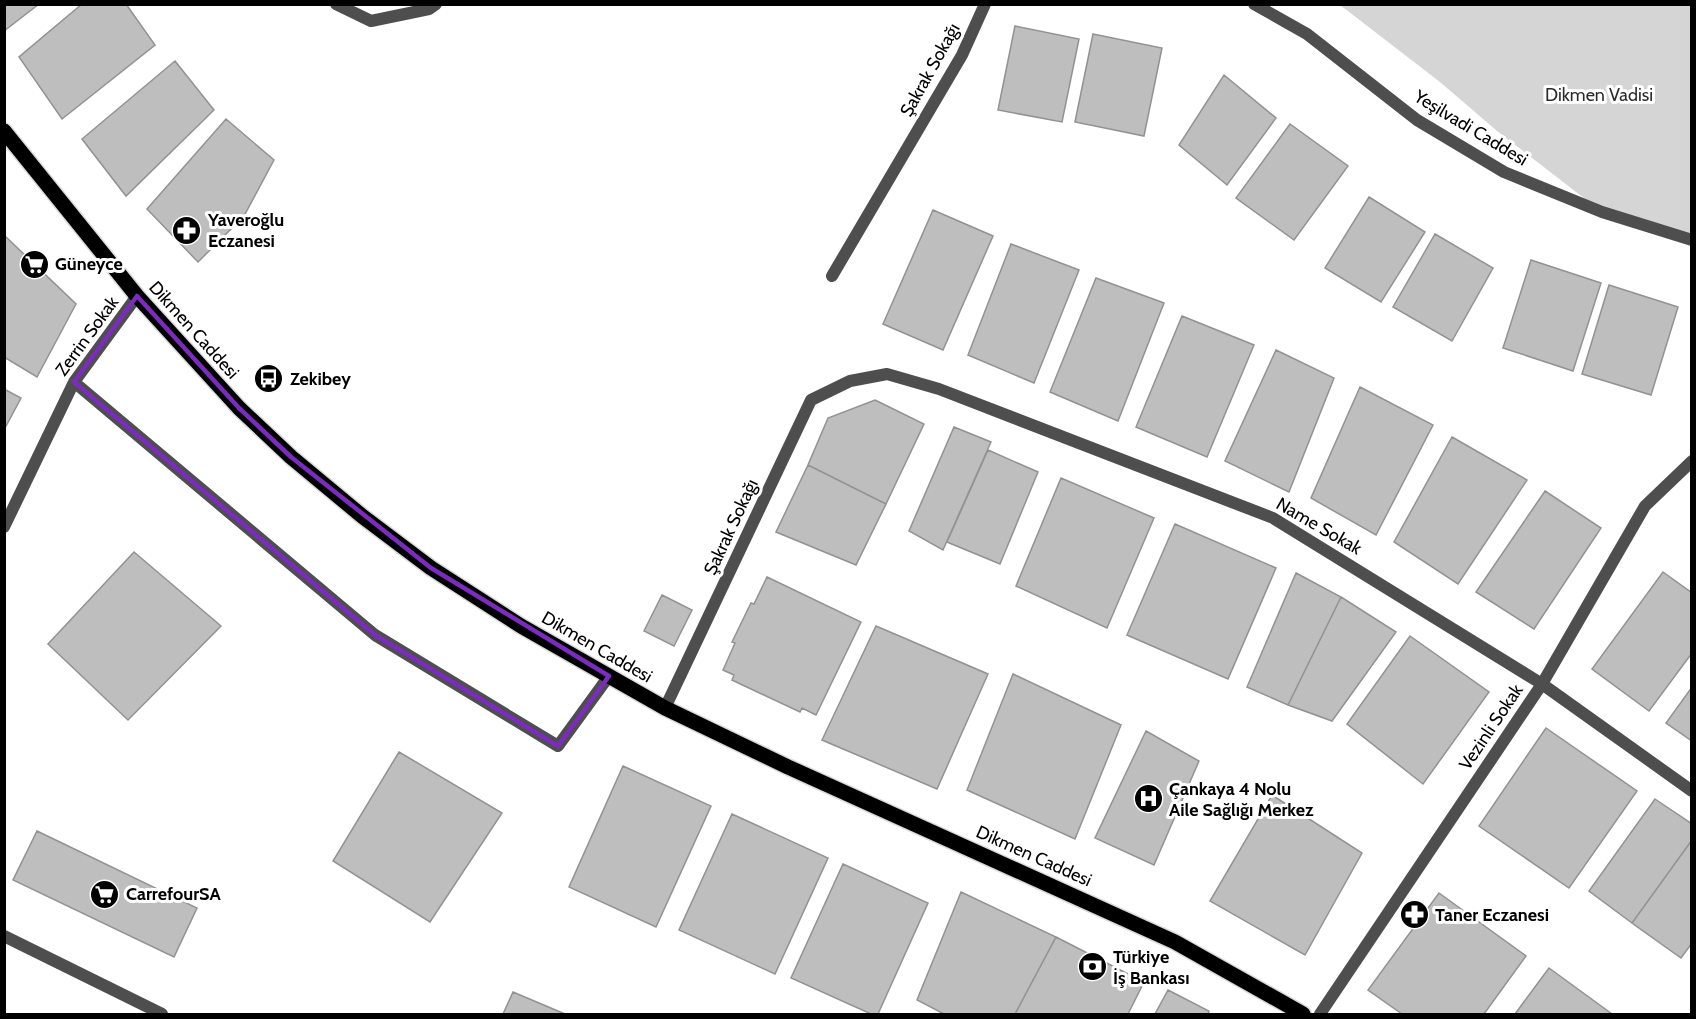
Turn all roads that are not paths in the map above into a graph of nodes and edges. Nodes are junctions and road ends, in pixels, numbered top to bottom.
1 (336, 4) edge
2 (436, 4) edge
3 (985, 4) edge
4 (1254, 4) edge
5 (4, 130) edge
6 (1692, 240) edge
7 (832, 276) dead end
8 (137, 296) junction
9 (850, 381) joint
10 (74, 382) junction
11 (1692, 461) edge
12 (4, 527) edge
13 (609, 676) junction
14 (1542, 684) junction
15 (665, 708) junction
16 (1692, 792) edge
17 (4, 936) edge
18 (162, 1014) edge
19 (1303, 1014) edge
20 (1320, 1014) edge

1 - 2 street
3 - 7 street, Şakrak Sokağı
4 - 6 street, Yeşilvadi Caddesi
5 - 8 main road, Dikmen Caddesi
8 - 10 street, Zerrin Sokak
8 - 13 main road, Dikmen Caddesi
9 - 14 street, Name Sokak
9 - 15 street, Şakrak Sokağı
10 - 12 street, Zerrin Sokak
10 - 13 street
11 - 14 street, Vezinli Sokak
13 - 15 main road, Dikmen Caddesi
14 - 16 street, Name Sokak
14 - 20 street, Vezinli Sokak
15 - 19 main road, Dikmen Caddesi
17 - 18 street

